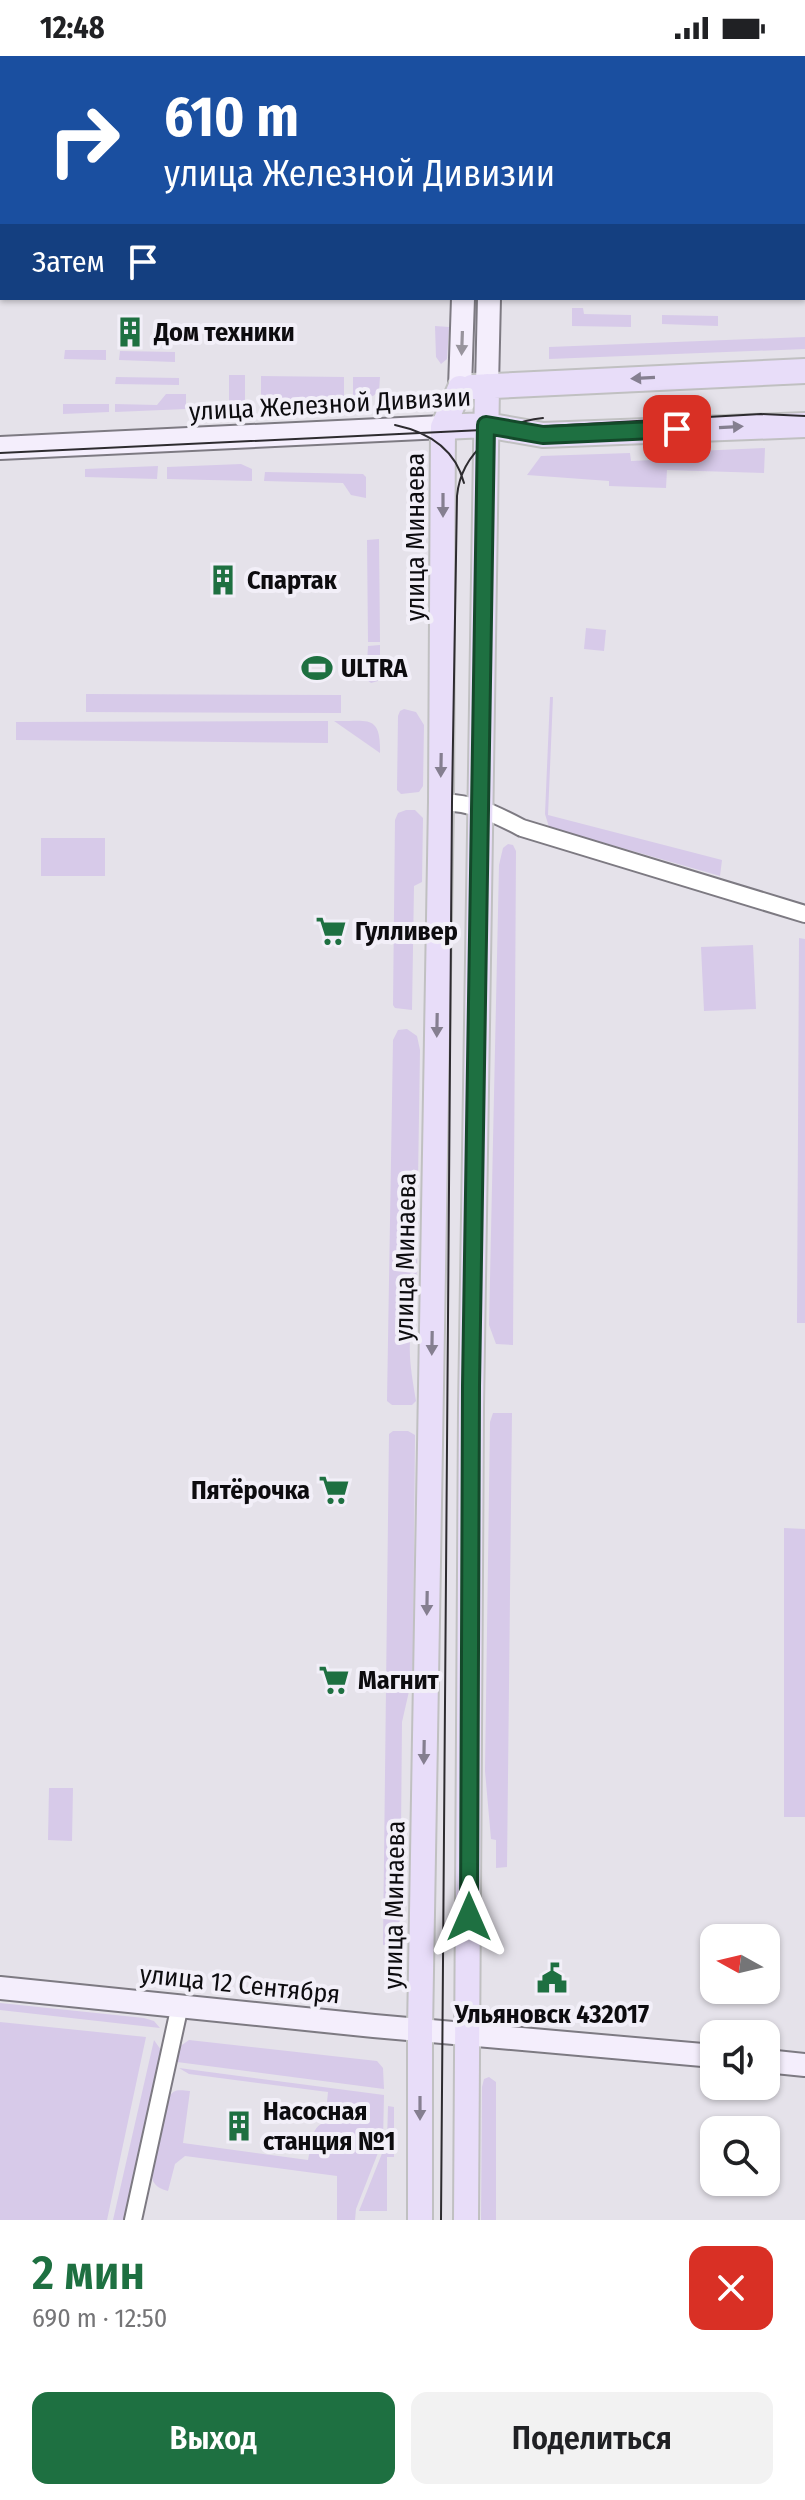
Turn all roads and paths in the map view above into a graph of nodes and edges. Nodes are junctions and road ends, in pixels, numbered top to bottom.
1 (463, 300) edge
2 (489, 300) edge
3 (805, 371) edge
4 (487, 386) junction
5 (460, 388) junction
6 (486, 425) junction
7 (805, 425) edge
8 (443, 427) junction
9 (0, 448) edge
10 (441, 802) junction
11 (481, 809) junction
12 (805, 914) edge
13 (0, 1988) edge
14 (180, 2005) junction
15 (420, 2030) junction
16 (466, 2033) junction
17 (700, 2055) edge
18 (780, 2062) edge
19 (805, 2065) edge
20 (133, 2220) edge
21 (420, 2220) edge
22 (466, 2220) edge

1 -> 5 street, улица Минаева
2 - 4 street
3 -> 4 main road, улица Железной Дивизии
4 - 5 main road, улица Железной Дивизии
4 - 6 main road
5 - 6 main road
5 - 8 main road, улица Минаева
6 -> 7 main road, улица Железной Дивизии
6 - 8 main road, улица Железной Дивизии
6 - 11 main road
8 - 9 street, улица Железной Дивизии
8 -> 10 main road, улица Минаева
10 - 11 street
10 -> 15 main road, улица Минаева
11 - 12 street
11 - 16 main road
13 - 14 street, улица 12 Сентября
14 - 15 street, улица 12 Сентября
14 - 20 street
15 - 16 street, улица 12 Сентября
15 -> 21 main road, улица Минаева
16 - 17 street, улица 12 Сентября
16 - 22 main road
18 - 19 street

